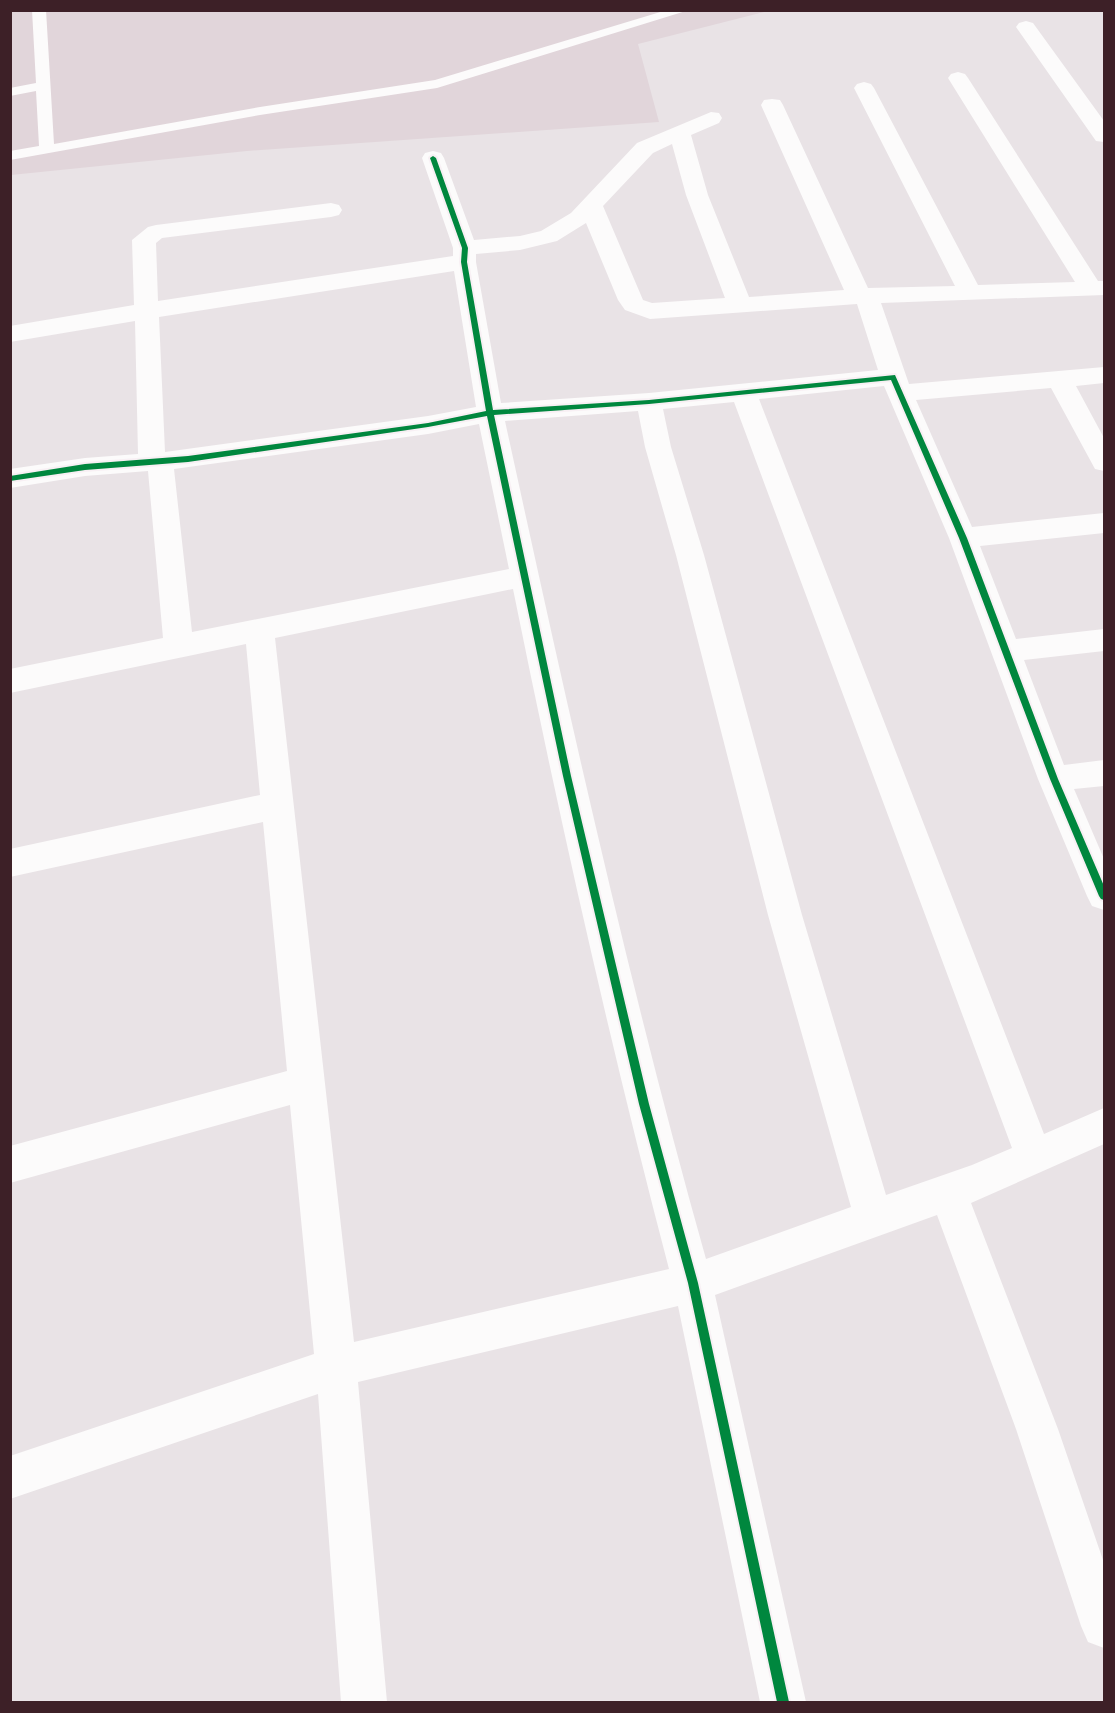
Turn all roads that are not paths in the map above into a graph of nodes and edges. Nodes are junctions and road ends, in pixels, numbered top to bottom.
1 (39, 10) edge
2 (683, 10) edge
3 (1026, 27) dead end
4 (958, 78) dead end
5 (43, 86) junction
6 (864, 88) dead end
7 (10, 92) edge
8 (772, 105) dead end
9 (711, 118) dead end
10 (680, 133) junction
11 (1104, 136) edge
12 (47, 150) junction
13 (10, 156) edge
14 (434, 158) dead end
15 (591, 206) junction
16 (331, 210) dead end
17 (464, 255) junction
18 (1098, 288) edge
19 (970, 292) junction
20 (863, 296) junction
21 (740, 305) junction
22 (148, 312) junction
23 (10, 334) edge
24 (1104, 375) edge
25 (1060, 380) junction
26 (897, 385) junction
27 (743, 392) junction
28 (649, 402) junction
29 (490, 413) junction
30 (156, 462) junction
31 (1104, 462) edge
32 (10, 479) edge
33 (1104, 524) edge
34 (963, 538) junction
35 (524, 576) junction
36 (259, 630) junction
37 (1104, 640) edge
38 (179, 646) junction
39 (1006, 651) junction
40 (10, 681) edge
41 (1104, 773) edge
42 (1054, 779) junction
43 (278, 805) junction
44 (10, 863) edge
45 (1104, 896) edge
46 (307, 1083) junction
47 (1104, 1126) edge
48 (1034, 1156) junction
49 (10, 1165) edge
50 (948, 1192) junction
51 (874, 1219) junction
52 (693, 1283) junction
53 (336, 1367) junction
54 (10, 1478) edge
55 (1104, 1626) edge
56 (364, 1702) edge
57 (783, 1702) edge

1 - 5 lane
2 - 12 lane
3 - 11 street
4 - 18 street
5 - 7 lane
5 - 12 lane
6 - 19 street
8 - 20 street
9 - 10 street
10 - 15 street
10 - 21 street
12 - 13 lane
14 - 17 street
15 - 17 street
15 - 21 street
16 - 22 street
17 - 22 street
17 - 29 street
18 - 19 street
19 - 20 street
20 - 21 street
20 - 26 street
22 - 23 street
22 - 30 street
24 - 25 street
25 - 26 street
25 - 31 street
26 - 27 street
26 - 34 street
27 - 28 street
27 - 48 street
28 - 29 street
28 - 51 street
29 - 30 street
29 - 35 street
30 - 32 street
30 - 38 street
33 - 34 street
34 - 39 street
35 - 36 street
35 - 52 street
36 - 38 street
36 - 43 street
37 - 39 street
38 - 40 street
39 - 42 street
41 - 42 street
42 - 45 street
43 - 44 street
43 - 46 street
46 - 49 street
46 - 53 street
47 - 48 street
48 - 50 street
50 - 51 street
50 - 55 street
51 - 52 street
52 - 53 street
52 - 57 street
53 - 54 street
53 - 56 street

